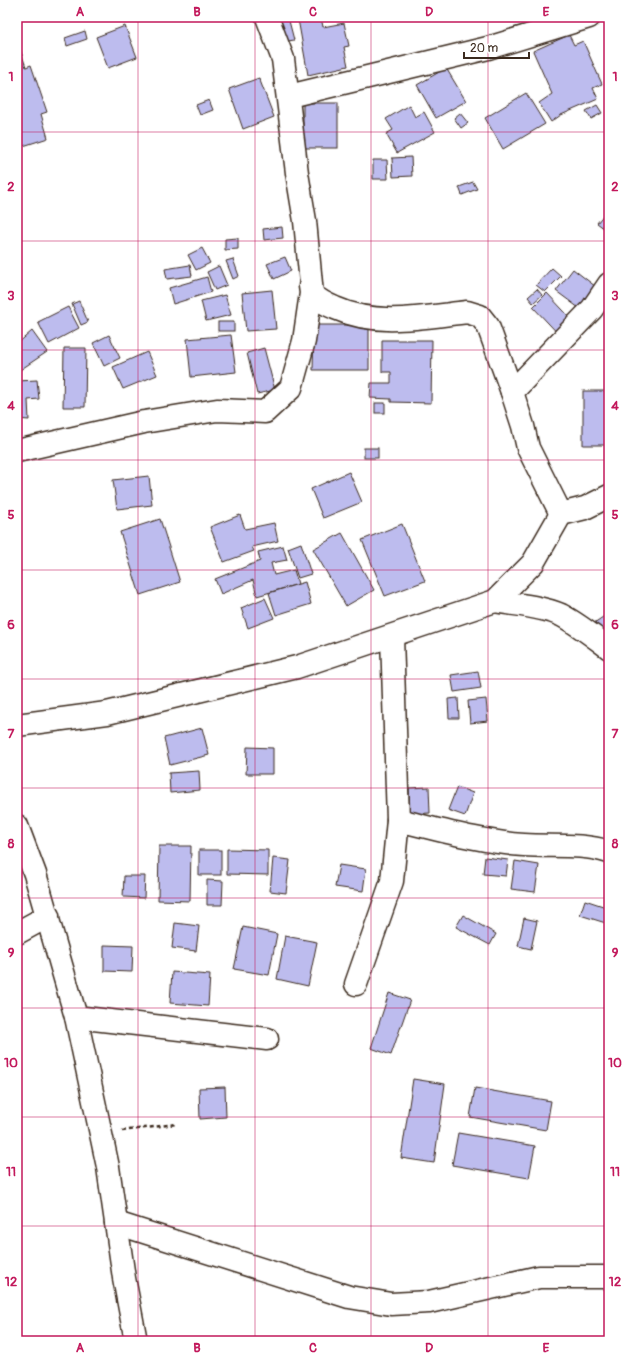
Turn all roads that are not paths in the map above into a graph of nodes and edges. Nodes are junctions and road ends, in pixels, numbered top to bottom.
1 (266, 17) edge
2 (589, 17) edge
3 (289, 96) junction
4 (609, 284) edge
5 (310, 286) junction
6 (512, 392) junction
7 (17, 451) edge
8 (609, 496) edge
9 (561, 514) junction
10 (495, 601) junction
11 (392, 637) junction
12 (609, 648) edge
13 (17, 725) edge
14 (398, 820) junction
15 (17, 826) edge
16 (609, 852) edge
17 (48, 916) junction
18 (17, 933) edge
19 (356, 984) dead end
20 (76, 1017) junction
21 (267, 1039) dead end
22 (116, 1223) junction
23 (609, 1277) edge
24 (136, 1341) edge

1 - 3 street
2 - 3 street
3 - 5 street
4 - 6 street
5 - 6 street
5 - 7 street
6 - 9 street
8 - 9 street
9 - 10 street
10 - 11 street
10 - 12 street
11 - 13 street
11 - 14 street
14 - 16 street
14 - 19 street
15 - 17 street
17 - 18 street
17 - 20 street
20 - 21 street
20 - 22 street
22 - 23 street
22 - 24 street

